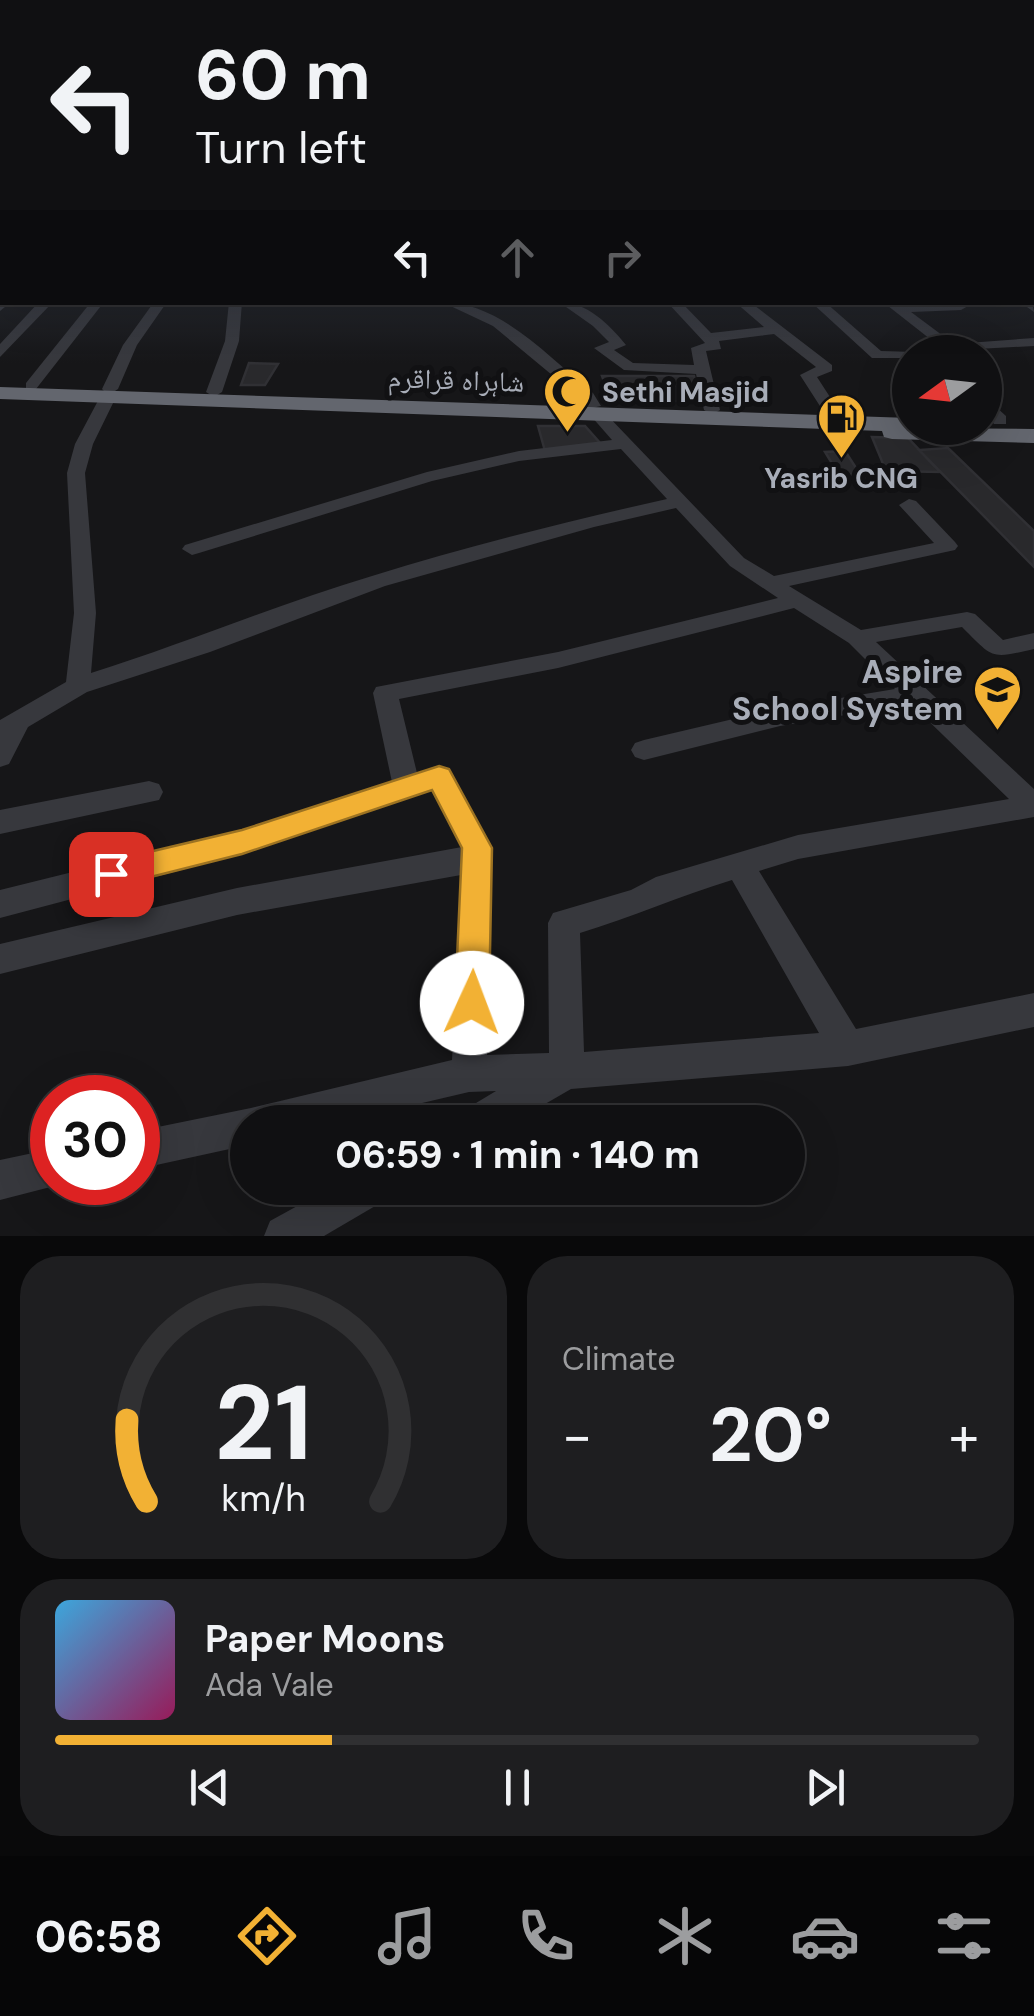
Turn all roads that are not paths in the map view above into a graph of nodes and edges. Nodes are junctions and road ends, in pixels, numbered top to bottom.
1 (44, 305) edge
2 (96, 305) edge
3 (159, 305) edge
4 (236, 305) edge
5 (455, 305) edge
6 (569, 305) edge
7 (676, 305) edge
8 (746, 305) edge
9 (820, 305) edge
10 (960, 305) edge
11 (892, 306) edge
12 (778, 329) junction
13 (931, 335) edge
14 (708, 338) junction
15 (1034, 342) edge
16 (1002, 345) edge
17 (0, 353) edge
18 (892, 354) edge
19 (703, 370) junction
20 (0, 384) edge
21 (31, 386) junction
22 (214, 392) junction
23 (0, 393) edge
24 (109, 393) junction
25 (712, 410) junction
26 (596, 411) junction
27 (833, 414) junction
28 (892, 416) edge
29 (1002, 420) edge
30 (784, 421) junction
31 (1034, 422) edge
32 (892, 424) edge
33 (1002, 430) edge
34 (1034, 433) edge
35 (623, 444) junction
36 (679, 502) junction
37 (909, 505) dead end
38 (192, 549) dead end
39 (770, 583) junction
40 (796, 600) junction
41 (857, 638) junction
42 (1034, 641) edge
43 (78, 686) junction
44 (917, 694) junction
45 (10, 725) edge
46 (644, 750) dead end
47 (0, 757) edge
48 (407, 788) junction
49 (148, 792) dead end
50 (1034, 806) edge
51 (0, 822) edge
52 (476, 860) junction
53 (739, 865) junction
54 (0, 904) edge
55 (0, 959) edge
56 (1034, 1010) edge
57 (848, 1048) junction
58 (566, 1071) junction
59 (469, 1074) junction
60 (336, 1105) edge
61 (508, 1105) edge
62 (230, 1130) edge
63 (160, 1145) edge
64 (30, 1173) edge
65 (0, 1180) edge
66 (339, 1205) edge
67 (285, 1236) edge

1 - 17 street
2 - 21 street
3 - 24 street
4 - 22 street
5 - 26 street
6 - 19 street
7 - 14 street
8 - 12 street
9 - 18 street
10 - 11 street
11 - 13 street
12 - 14 street
12 - 27 street
14 - 19 street
15 - 16 street
19 - 25 street
20 - 21 highway, شاہراہ قراقرم
21 - 24 highway, شاہراہ قراقرم
22 - 24 highway, شاہراہ قراقرم
22 - 26 highway, شاہراہ قراقرم
23 - 24 highway, شاہراہ قراقرم
24 - 26 highway, شاہراہ قراقرم
24 - 43 street
25 - 26 highway, شاہراہ قراقرم
25 - 27 highway, شاہراہ قراقرم
26 - 30 highway, شاہراہ قراقرم
26 - 35 street
27 - 28 highway, شاہراہ قراقرم
29 - 31 highway
30 - 32 highway, شاہراہ قراقرم
30 - 34 highway
33 - 34 highway
35 - 36 street
35 - 38 street
36 - 39 street
36 - 43 street
37 - 39 street
39 - 40 street
40 - 41 street
40 - 48 street
41 - 42 street
41 - 44 street
43 - 45 street
44 - 46 street
44 - 50 street
45 - 47 street
48 - 52 street
48 - 54 street
49 - 51 street
50 - 53 street
52 - 55 street
52 - 59 street
53 - 57 street
53 - 58 street
56 - 57 street
57 - 58 street
58 - 59 street
58 - 61 street
59 - 60 street
62 - 63 street
64 - 65 street
66 - 67 street

